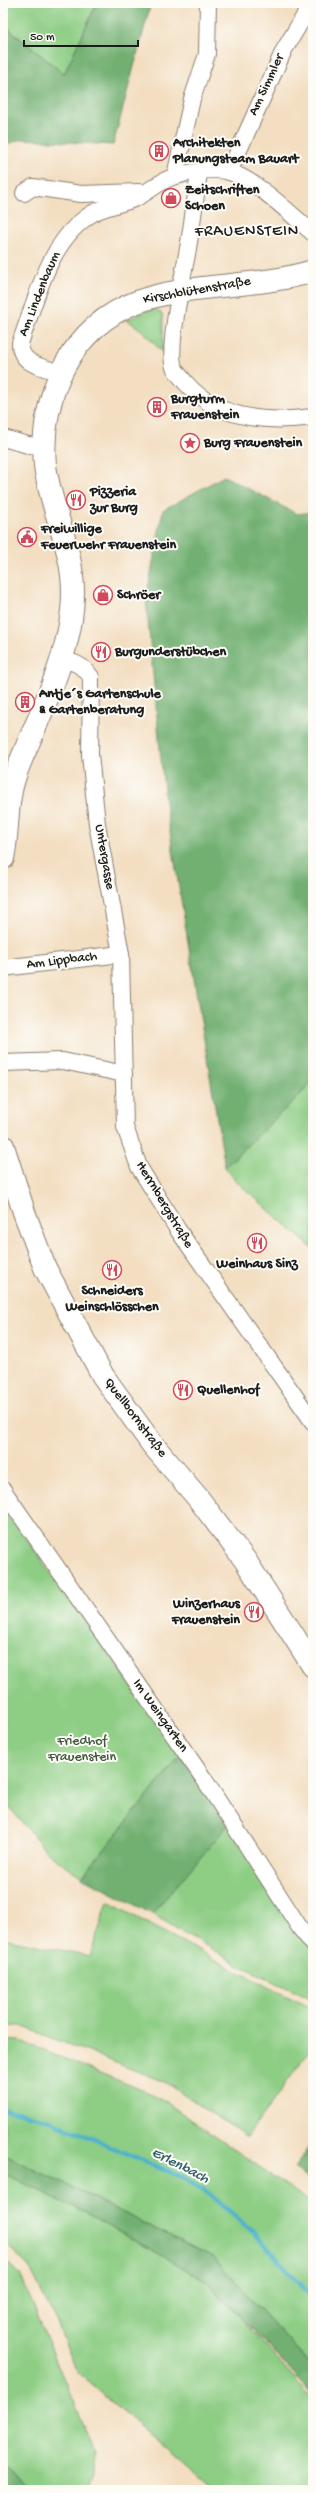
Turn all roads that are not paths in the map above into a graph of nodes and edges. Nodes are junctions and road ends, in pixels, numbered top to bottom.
1 (208, 3) edge
2 (312, 3) edge
3 (229, 172) junction
4 (199, 173) junction
5 (175, 176) junction
6 (147, 192) junction
7 (24, 193) dead end
8 (313, 234) edge
9 (313, 271) edge
10 (179, 292) junction
11 (61, 373) junction
12 (313, 417) edge
13 (3, 438) edge
14 (45, 446) junction
15 (60, 659) junction
16 (3, 858) edge
17 (121, 954) junction
18 (3, 968) edge
19 (3, 1063) edge
20 (124, 1074) junction
21 (3, 1146) edge
22 (313, 1422) edge
23 (3, 1490) edge
24 (313, 1666) edge
25 (313, 1944) edge

1 - 5 street
2 - 3 street, Am Simmler
3 - 4 street, Am Lindenbaum
3 - 8 street, Am Lindenbaum
4 - 5 street, Am Lindenbaum
4 - 10 street
5 - 6 street, Am Lindenbaum
6 - 7 street, Am Lindenbaum
6 - 11 street, Am Lindenbaum
9 - 10 main road, Kirschblütenstraße
10 - 11 main road, Kirschblütenstraße
10 - 12 street
11 - 14 main road, Kirschblütenstraße
13 - 14 street
14 - 15 main road, Kirschblütenstraße
15 - 16 main road, Kirschblütenstraße
15 - 17 street, Untergasse
17 - 18 street, Am Lippbach
17 - 20 street, Untergasse
19 - 20 street
20 - 22 street, Herrnbergstraße
21 - 24 main road, Quellbornstraße
23 - 25 street, Im Weingarten

